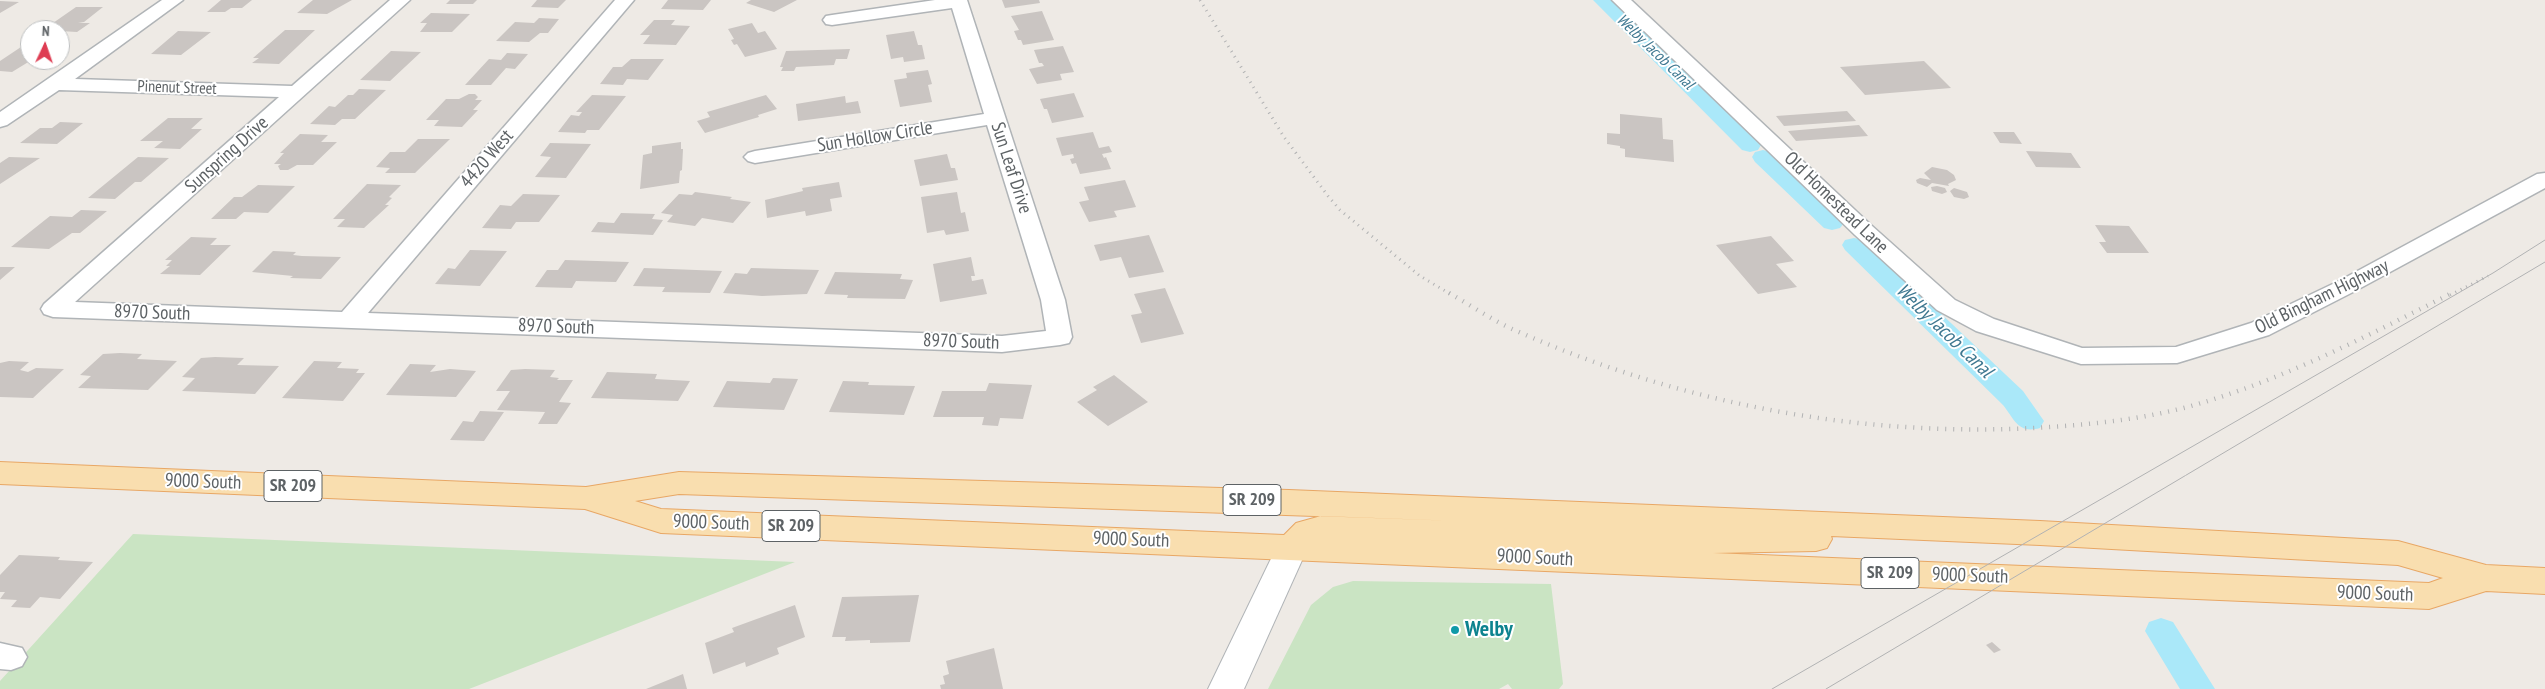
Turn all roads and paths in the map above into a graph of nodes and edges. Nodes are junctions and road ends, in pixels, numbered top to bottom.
1 (174, 0) edge
2 (401, 0) edge
3 (624, 0) edge
4 (1621, 0) edge
5 (958, 1) edge
6 (832, 20) dead end
7 (55, 84) junction
8 (298, 92) junction
9 (995, 118) junction
10 (0, 121) edge
11 (755, 158) dead end
12 (2545, 179) edge
13 (53, 310) joint
14 (349, 319) junction
15 (1060, 337) joint
16 (2081, 356) joint
17 (0, 473) edge
18 (586, 498) junction
19 (1920, 527) junction
20 (1292, 547) junction
21 (2486, 578) junction
22 (2545, 580) edge
23 (1226, 689) edge

1 - 7 street
2 - 8 street, Sunspring Drive
3 - 14 street, 4420 West
4 - 16 street, Old Homestead Lane
5 - 6 street
5 - 9 street, Sun Leaf Drive
7 - 8 street, Pinenut Street
7 - 10 street
8 - 13 street, Sunspring Drive
9 - 11 street, Sun Hollow Circle
9 - 15 street, Sun Leaf Drive
12 - 16 street, Old Bingham Highway
13 - 14 street, 8970 South
14 - 15 street, 8970 South
17 - 18 main road, 9000 South / SR 209
18 - 19 main road, 9000 South / SR 209
18 - 20 main road, 9000 South / SR 209
19 - 20 main road
19 - 21 main road, 9000 South / SR 209
20 - 21 main road, 9000 South / SR 209
20 - 23 main road
21 - 22 main road, 9000 South / SR 209

